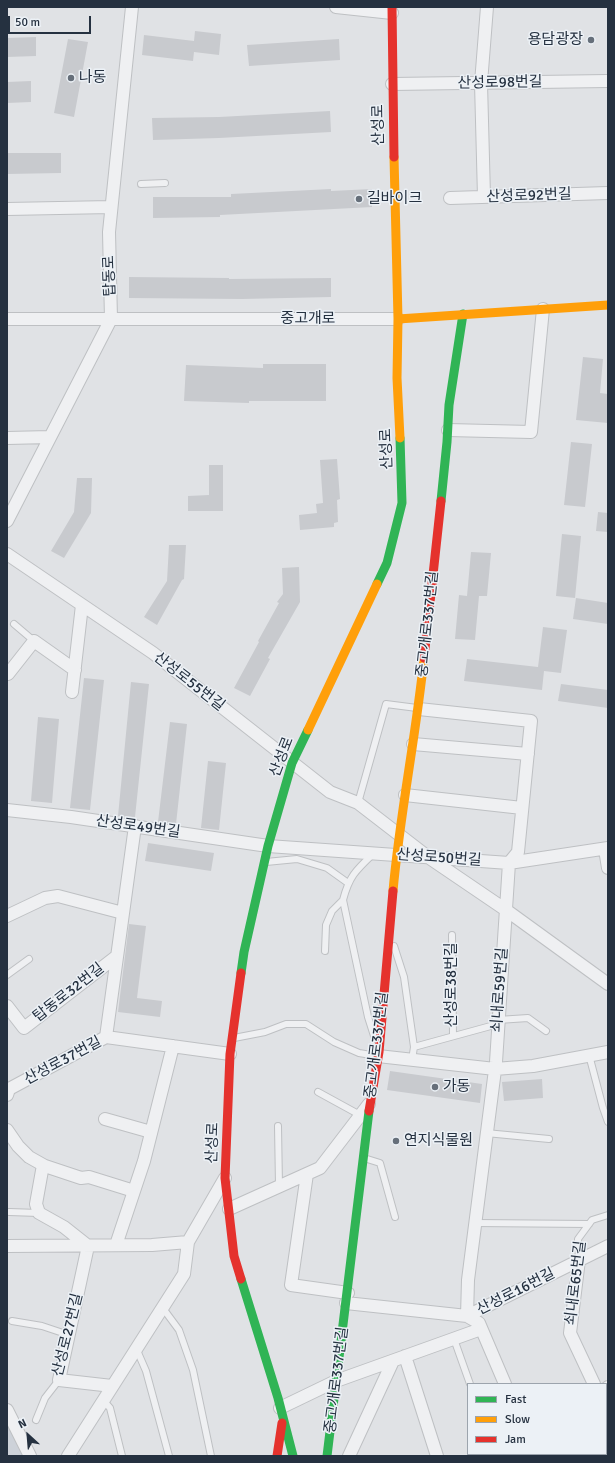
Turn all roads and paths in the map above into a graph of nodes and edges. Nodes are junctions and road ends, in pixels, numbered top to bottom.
1 (132, 7) edge
2 (336, 7) edge
3 (487, 7) edge
4 (392, 10) edge
5 (608, 81) edge
6 (482, 83) junction
7 (392, 84) junction
8 (165, 183) dead end
9 (141, 184) dead end
10 (608, 193) edge
11 (484, 197) junction
12 (450, 198) dead end
13 (111, 207) junction
14 (7, 209) edge
15 (608, 305) edge
16 (543, 309) junction
17 (463, 314) junction
18 (111, 318) junction
19 (7, 319) edge
20 (398, 319) junction
21 (448, 430) junction
22 (50, 437) junction
23 (7, 438) edge
24 (7, 521) edge
25 (7, 554) edge
26 (82, 605) junction
27 (14, 624) dead end
28 (34, 641) junction
29 (75, 670) junction
30 (8, 674) edge
31 (72, 692) dead end
32 (419, 709) junction
33 (413, 744) junction
34 (528, 754) junction
35 (292, 763) junction
36 (405, 795) junction
37 (358, 803) junction
38 (522, 808) junction
39 (7, 810) edge
40 (135, 826) junction
41 (399, 834) junction
42 (268, 846) junction
43 (606, 848) edge
44 (374, 854) junction
45 (396, 855) junction
46 (428, 857) junction
47 (509, 862) junction
48 (265, 863) junction
49 (608, 868) edge
50 (348, 883) junction
51 (343, 900) junction
52 (506, 910) junction
53 (123, 913) junction
54 (7, 916) edge
55 (389, 931) junction
56 (452, 935) dead end
57 (324, 951) dead end
58 (117, 956) junction
59 (29, 959) dead end
60 (7, 975) edge
61 (608, 984) edge
62 (7, 1006) edge
63 (498, 1022) junction
64 (546, 1031) dead end
65 (453, 1036) junction
66 (106, 1037) junction
67 (232, 1039) junction
68 (173, 1046) junction
69 (414, 1047) junction
70 (608, 1052) edge
71 (230, 1054) junction
72 (379, 1054) junction
73 (589, 1055) junction
74 (412, 1060) junction
75 (495, 1069) junction
76 (8, 1091) edge
77 (318, 1092) dead end
78 (371, 1101) junction
79 (360, 1116) junction
80 (105, 1119) dead end
81 (608, 1122) edge
82 (278, 1126) dead end
83 (7, 1130) edge
84 (151, 1132) junction
85 (486, 1133) junction
86 (549, 1139) dead end
87 (364, 1158) junction
88 (43, 1165) junction
89 (307, 1174) junction
90 (225, 1178) junction
91 (279, 1186) junction
92 (134, 1191) junction
93 (229, 1209) junction
94 (9, 1212) dead end
95 (39, 1213) junction
96 (608, 1215) edge
97 (395, 1217) dead end
98 (475, 1223) junction
99 (589, 1224) junction
100 (188, 1242) junction
101 (7, 1246) edge
102 (88, 1246) junction
103 (116, 1246) junction
104 (608, 1246) edge
105 (579, 1260) junction
106 (347, 1298) junction
107 (162, 1308) junction
108 (467, 1316) junction
109 (12, 1321) dead end
110 (481, 1329) junction
111 (69, 1335) junction
112 (454, 1338) junction
113 (136, 1348) junction
114 (405, 1356) junction
115 (393, 1360) junction
116 (59, 1380) junction
117 (336, 1380) junction
118 (470, 1383) edge
119 (505, 1383) edge
120 (594, 1383) edge
121 (112, 1386) junction
122 (103, 1400) junction
123 (7, 1410) edge
124 (282, 1413) junction
125 (36, 1420) dead end
126 (122, 1455) edge
127 (30, 1456) edge
128 (68, 1456) edge
129 (169, 1456) edge
130 (211, 1456) edge
131 (277, 1456) edge
132 (293, 1456) edge
133 (327, 1456) edge
134 (349, 1456) edge
135 (437, 1456) edge

1 - 13 street, 탑동로
2 - 4 street
3 - 6 street
4 - 7 street, 산성로
5 - 6 street, 산성로98번길
6 - 7 street, 산성로98번길
6 - 11 street
7 - 20 street, 산성로
8 - 9 lane
10 - 11 street, 산성로92번길
11 - 12 street, 산성로92번길
13 - 14 street
13 - 18 street, 탑동로
15 - 16 street, 중고개로
16 - 17 street, 중고개로
16 - 21 street
17 - 20 street, 중고개로
17 - 21 street, 중고개로337번길
18 - 19 street, 중고개로
18 - 20 street, 중고개로
18 - 22 street, 탑동로
20 - 35 street, 산성로
21 - 32 street, 중고개로337번길
22 - 23 street
22 - 24 street, 탑동로
25 - 26 street, 산성로55번길
26 - 29 street
26 - 35 street, 산성로55번길
27 - 28 lane
28 - 29 street
28 - 30 street
29 - 31 street
32 - 33 street, 중고개로337번길
32 - 34 street, 쇠내로59번길
32 - 37 lane
33 - 34 street
33 - 36 street, 중고개로337번길
34 - 38 street, 쇠내로59번길
35 - 37 street, 산성로55번길
35 - 42 street, 산성로
36 - 38 street
36 - 41 street, 중고개로337번길
37 - 41 street, 산성로55번길
38 - 47 street, 쇠내로59번길
39 - 40 street, 산성로49번길
40 - 42 street, 산성로49번길
40 - 53 street
41 - 45 street, 중고개로337번길
41 - 46 street, 산성로55번길
42 - 44 street, 산성로50번길
42 - 48 street, 산성로
43 - 47 street, 산성로50번길
43 - 49 street
44 - 45 street, 산성로50번길
44 - 50 lane
45 - 46 street, 산성로50번길
45 - 55 street, 중고개로337번길
46 - 47 street, 산성로50번길
46 - 52 street
47 - 52 street, 쇠내로59번길
48 - 50 lane
48 - 67 street, 산성로
50 - 51 lane
51 - 57 lane
51 - 72 lane
52 - 61 street
52 - 63 street, 쇠내로59번길
53 - 54 street
53 - 58 street
55 - 69 lane, 중고개로337번길
55 - 72 street, 중고개로337번길
56 - 65 lane, 산성로38번길
58 - 62 street, 탑동로32번길
58 - 66 street
59 - 60 lane
63 - 64 lane, 산성로38번길
63 - 65 lane, 산성로38번길
63 - 75 street, 쇠내로59번길
65 - 69 lane, 산성로38번길
66 - 68 street, 산성로37번길
66 - 76 street, 산성로37번길
67 - 71 street, 산성로
67 - 72 lane
68 - 71 street, 산성로37번길
68 - 84 street
69 - 74 lane, 중고개로337번길
70 - 73 street
71 - 90 street, 산성로
72 - 74 street
72 - 78 street, 중고개로337번길
73 - 75 street
73 - 81 lane
74 - 75 street
75 - 85 street, 쇠내로59번길
77 - 79 lane
78 - 79 street
78 - 87 street, 중고개로337번길
79 - 89 street
80 - 84 street
82 - 91 lane
83 - 88 street
84 - 92 street
85 - 86 lane
85 - 98 street, 쇠내로59번길
87 - 97 lane
87 - 106 street, 중고개로337번길
88 - 92 street
88 - 95 street
89 - 91 street
89 - 106 street
90 - 93 street, 산성로
90 - 100 street
91 - 93 street
92 - 103 street
93 - 124 street, 산성로
94 - 95 lane
95 - 102 street
96 - 99 lane, 쇠내로65번길
98 - 99 lane
98 - 108 street, 쇠내로59번길
99 - 105 lane, 쇠내로65번길
100 - 103 street
100 - 107 street
101 - 102 street
102 - 103 street
102 - 111 street, 산성로27번길
104 - 105 street, 산성로16번길
105 - 108 street, 산성로16번길
105 - 120 street, 쇠내로65번길
106 - 108 street
106 - 117 street, 중고개로337번길
107 - 113 street
107 - 130 lane
108 - 110 street
109 - 111 lane
110 - 112 street, 산성로16번길
110 - 119 street
111 - 116 street, 산성로27번길
112 - 114 street, 산성로16번길
112 - 118 lane
113 - 121 street
113 - 129 lane
114 - 115 street, 산성로16번길
114 - 135 street
115 - 117 street, 산성로16번길
115 - 134 street
116 - 121 street
116 - 125 lane, 산성로27번길
117 - 124 street, 산성로16번길
117 - 133 street, 중고개로337번길
121 - 122 street
122 - 126 lane
122 - 128 street
123 - 127 street
124 - 131 street
124 - 132 street, 산성로

